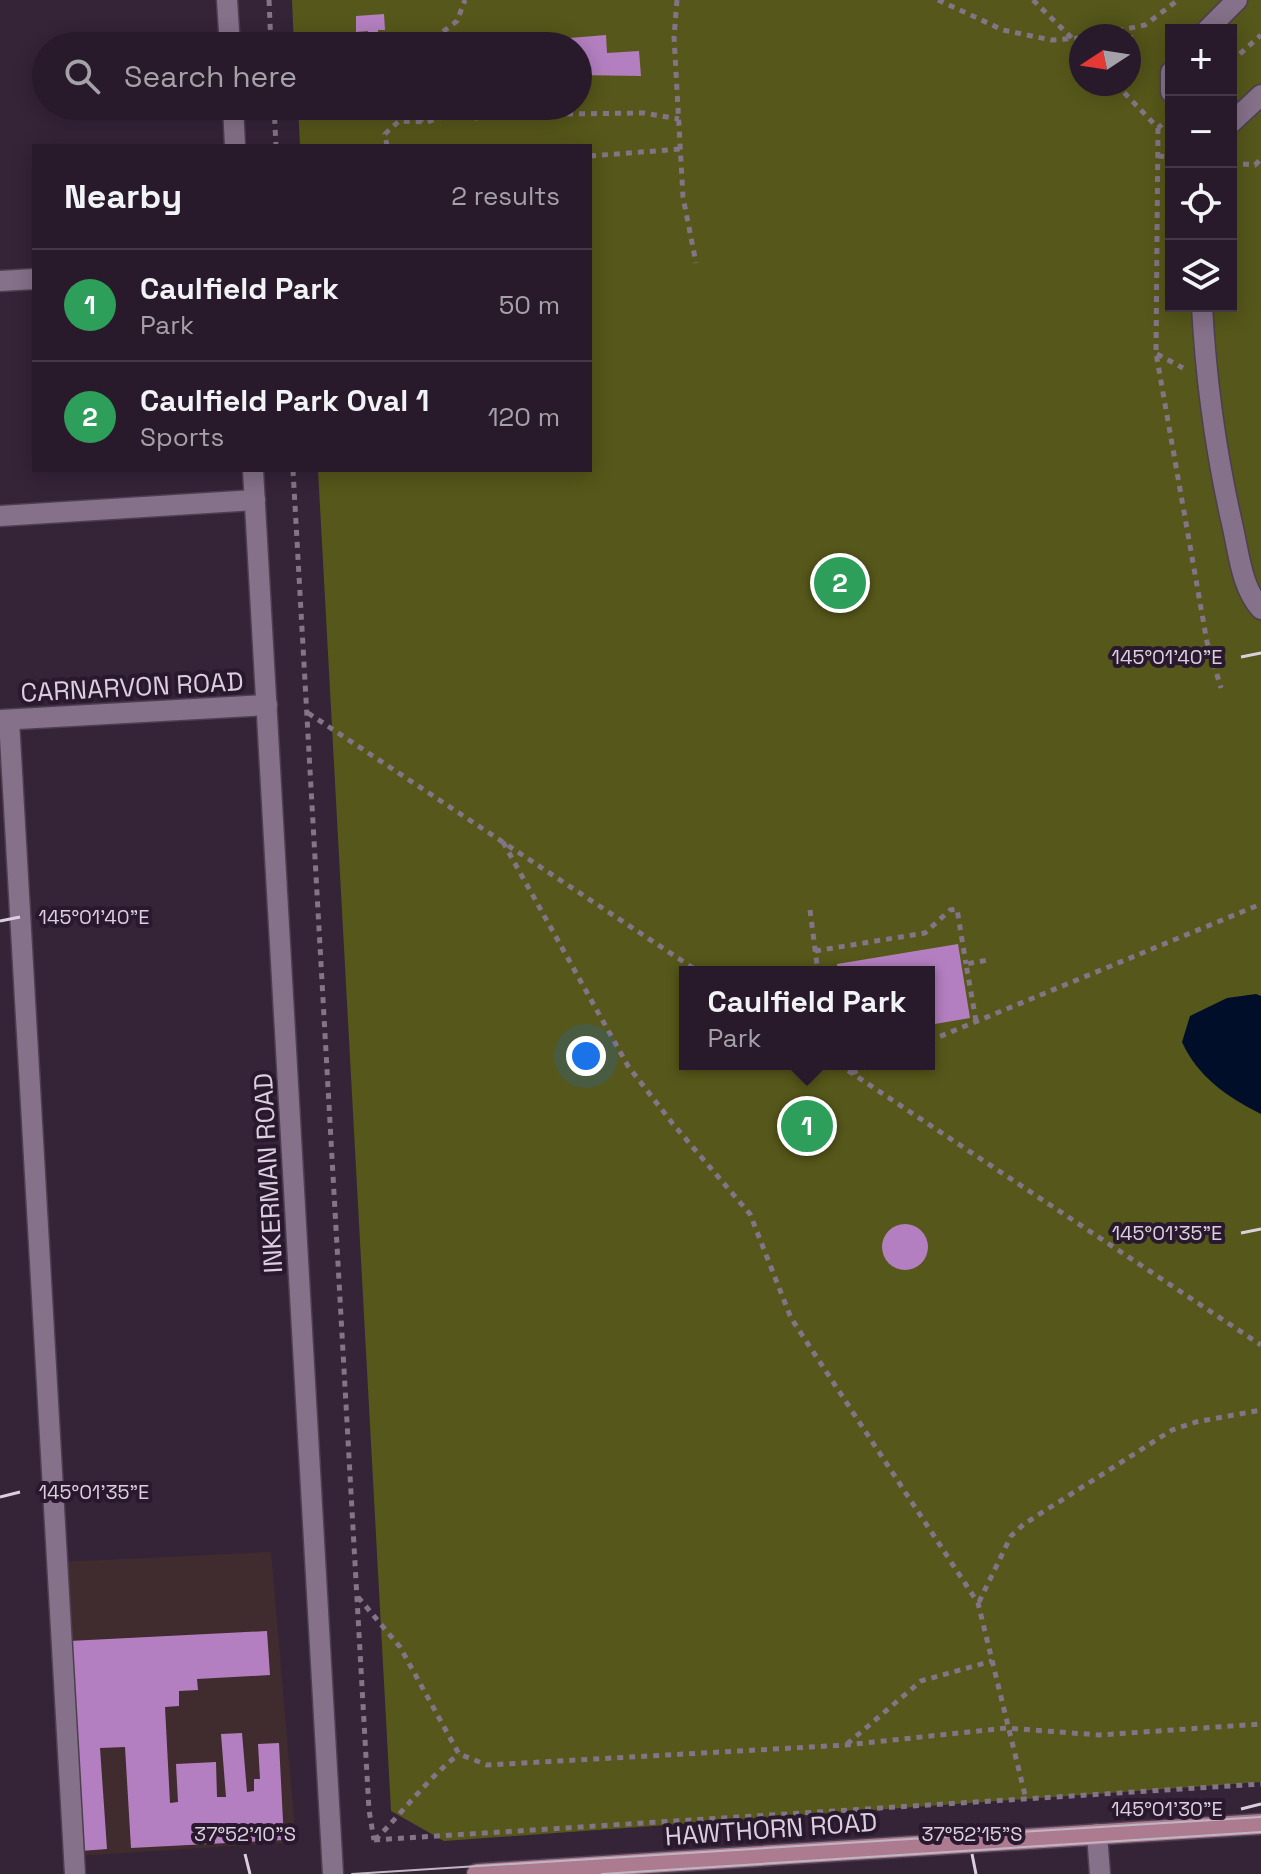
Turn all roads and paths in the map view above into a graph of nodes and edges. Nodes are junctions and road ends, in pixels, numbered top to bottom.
1 (227, 0) edge
2 (269, 0) edge
3 (465, 0) edge
4 (677, 0) edge
5 (938, 0) edge
6 (1033, 0) edge
7 (1178, 0) edge
8 (1237, 0) edge
9 (1213, 24) edge
10 (1141, 26) edge
11 (229, 32) edge
12 (270, 32) edge
13 (442, 32) edge
14 (1069, 35) edge
15 (1261, 35) edge
16 (1069, 39) edge
17 (1237, 57) edge
18 (1261, 95) edge
19 (1127, 96) edge
20 (592, 114) edge
21 (1237, 117) edge
22 (679, 119) junction
23 (234, 120) edge
24 (275, 120) edge
25 (429, 120) edge
26 (421, 122) joint
27 (1165, 122) edge
28 (1158, 128) junction
29 (235, 144) edge
30 (276, 144) edge
31 (387, 144) edge
32 (681, 149) junction
33 (593, 156) edge
34 (1158, 156) junction
35 (1165, 157) edge
36 (1261, 159) edge
37 (1237, 164) edge
38 (696, 263) dead end
39 (32, 279) edge
40 (0, 281) edge
41 (1202, 312) edge
42 (253, 472) edge
43 (293, 472) edge
44 (255, 500) junction
45 (0, 516) edge
46 (1261, 609) edge
47 (1221, 688) dead end
48 (267, 705) junction
49 (307, 712) junction
50 (5, 720) edge
51 (503, 842) junction
52 (1261, 904) edge
53 (810, 910) dead end
54 (815, 951) junction
55 (988, 960) dead end
56 (966, 964) junction
57 (690, 966) edge
58 (817, 966) edge
59 (976, 1021) junction
60 (935, 1038) edge
61 (847, 1070) edge
62 (858, 1070) edge
63 (851, 1073) junction
64 (1261, 1345) edge
65 (1261, 1410) edge
66 (358, 1597) junction
67 (978, 1603) junction
68 (992, 1661) junction
69 (1261, 1724) edge
70 (1006, 1728) junction
71 (846, 1745) junction
72 (459, 1754) junction
73 (1261, 1784) edge
74 (1026, 1799) junction
75 (1261, 1824) edge
76 (1097, 1834) junction
77 (374, 1840) junction
78 (75, 1874) edge
79 (333, 1874) edge
80 (477, 1874) edge
81 (1100, 1874) edge

1 - 11 street
2 - 12 path
3 - 13 path
4 - 22 path
5 - 16 path
6 - 14 path
7 - 10 path
8 - 9 street
15 - 17 path
18 - 21 street
19 - 28 path
20 - 22 path
22 - 32 path
23 - 29 street
24 - 30 path
25 - 26 path
26 - 31 path
27 - 28 path
28 - 34 path
32 - 33 path
32 - 38 path
34 - 35 path
34 - 47 path
36 - 37 path
39 - 40 street
41 - 46 street
42 - 44 street, INKERMAN ROAD
43 - 49 path
44 - 45 street
44 - 48 street, INKERMAN ROAD
48 - 50 street, CARNARVON ROAD
48 - 79 street, INKERMAN ROAD
49 - 51 path
49 - 66 path
50 - 78 street
51 - 57 path
51 - 67 path
52 - 59 path
53 - 54 path
54 - 56 path
54 - 58 path
55 - 56 path
56 - 59 path
59 - 60 path
61 - 63 path
62 - 63 path
63 - 64 path
65 - 67 path
66 - 72 path
66 - 77 path
67 - 68 path
68 - 70 path
68 - 71 path
69 - 70 path
70 - 71 path
70 - 74 path
71 - 72 path
72 - 77 path
73 - 74 path
74 - 77 path
75 - 76 main road, HAWTHORN ROAD
76 - 80 main road, HAWTHORN ROAD
76 - 81 street

